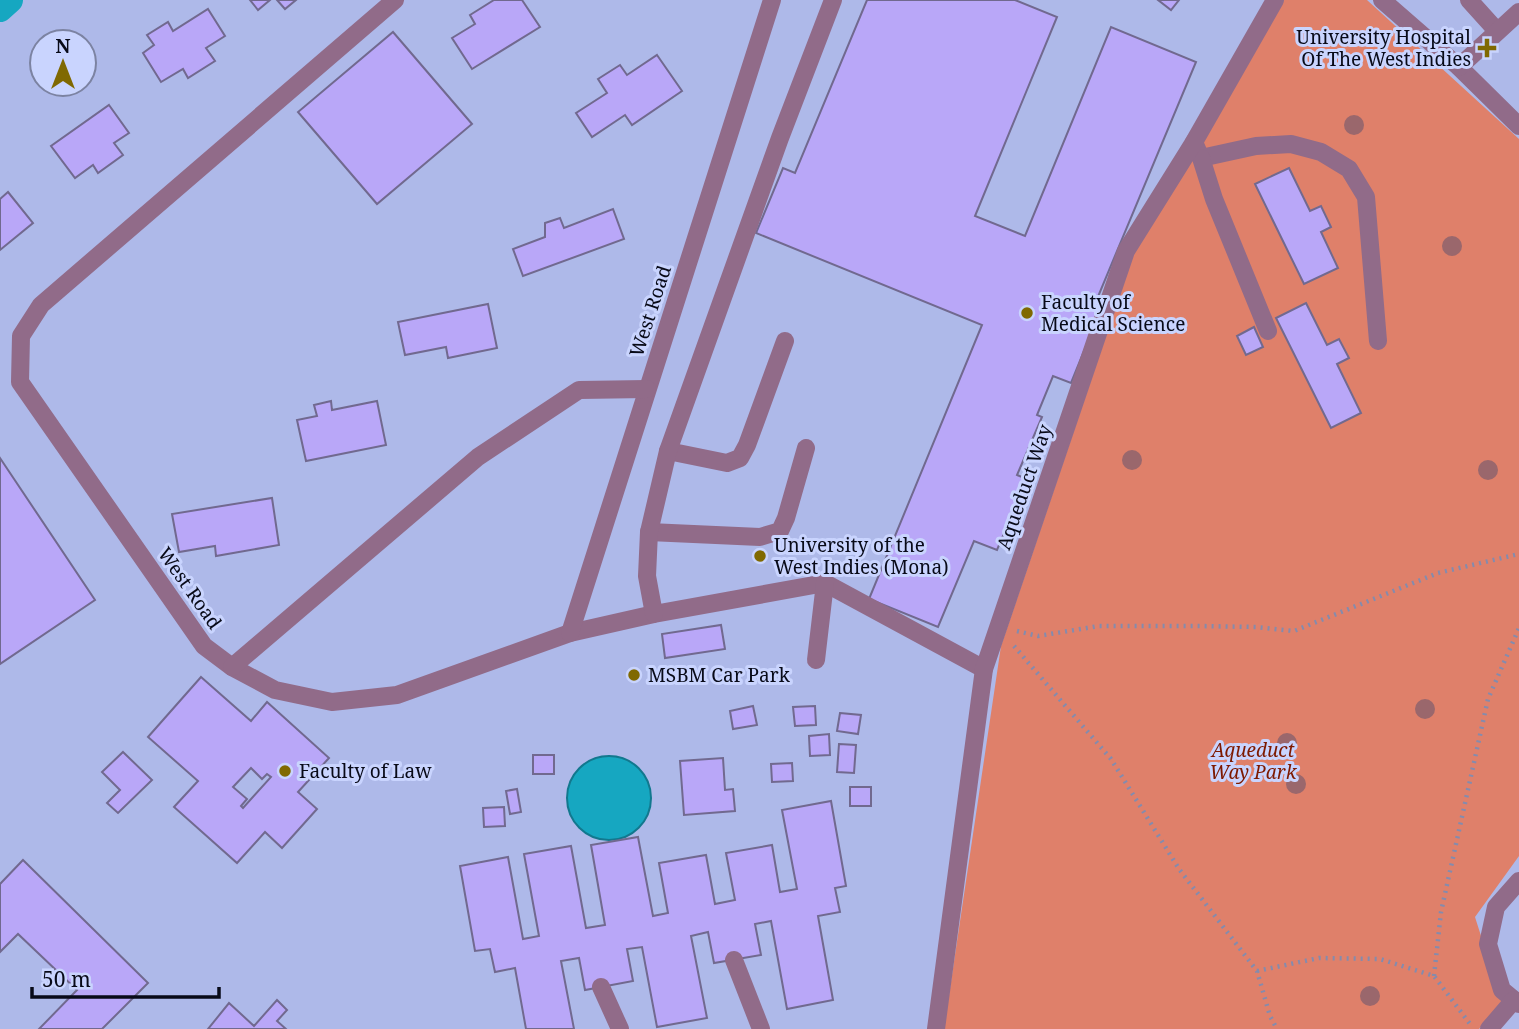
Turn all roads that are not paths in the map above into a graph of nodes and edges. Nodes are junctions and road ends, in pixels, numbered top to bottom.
1 (395, 0) edge
2 (772, 0) edge
3 (833, 0) edge
4 (1275, 0) edge
5 (1382, 0) edge
6 (1469, 0) edge
7 (1519, 12) edge
8 (1497, 31) junction
9 (1459, 67) junction
10 (1519, 126) edge
11 (1197, 150) junction
12 (1268, 331) dead end
13 (785, 341) dead end
14 (1378, 341) dead end
15 (648, 389) junction
16 (806, 448) dead end
17 (668, 451) junction
18 (649, 532) junction
19 (825, 583) junction
20 (654, 614) junction
21 (570, 633) junction
22 (816, 660) dead end
23 (232, 667) junction
24 (985, 669) junction
25 (1519, 881) edge
26 (734, 960) dead end
27 (601, 987) dead end
28 (1517, 1002) edge
29 (620, 1029) edge
30 (761, 1029) edge
31 (936, 1029) edge
32 (1489, 1029) edge

1 - 23 street, West Road
2 - 15 street, West Road
3 - 17 street
4 - 11 street, Aqueduct Way
5 - 9 street
6 - 8 street
7 - 8 street
8 - 9 street
9 - 10 street
11 - 12 street
11 - 14 street
11 - 24 street, Aqueduct Way
13 - 17 street
15 - 21 street, West Road
15 - 23 street
16 - 18 street
17 - 18 street
18 - 20 street
19 - 20 street
19 - 22 street
19 - 24 street
20 - 21 street
21 - 23 street, West Road
24 - 31 street, Aqueduct Way
25 - 28 street
26 - 30 street
27 - 29 street
28 - 32 street

